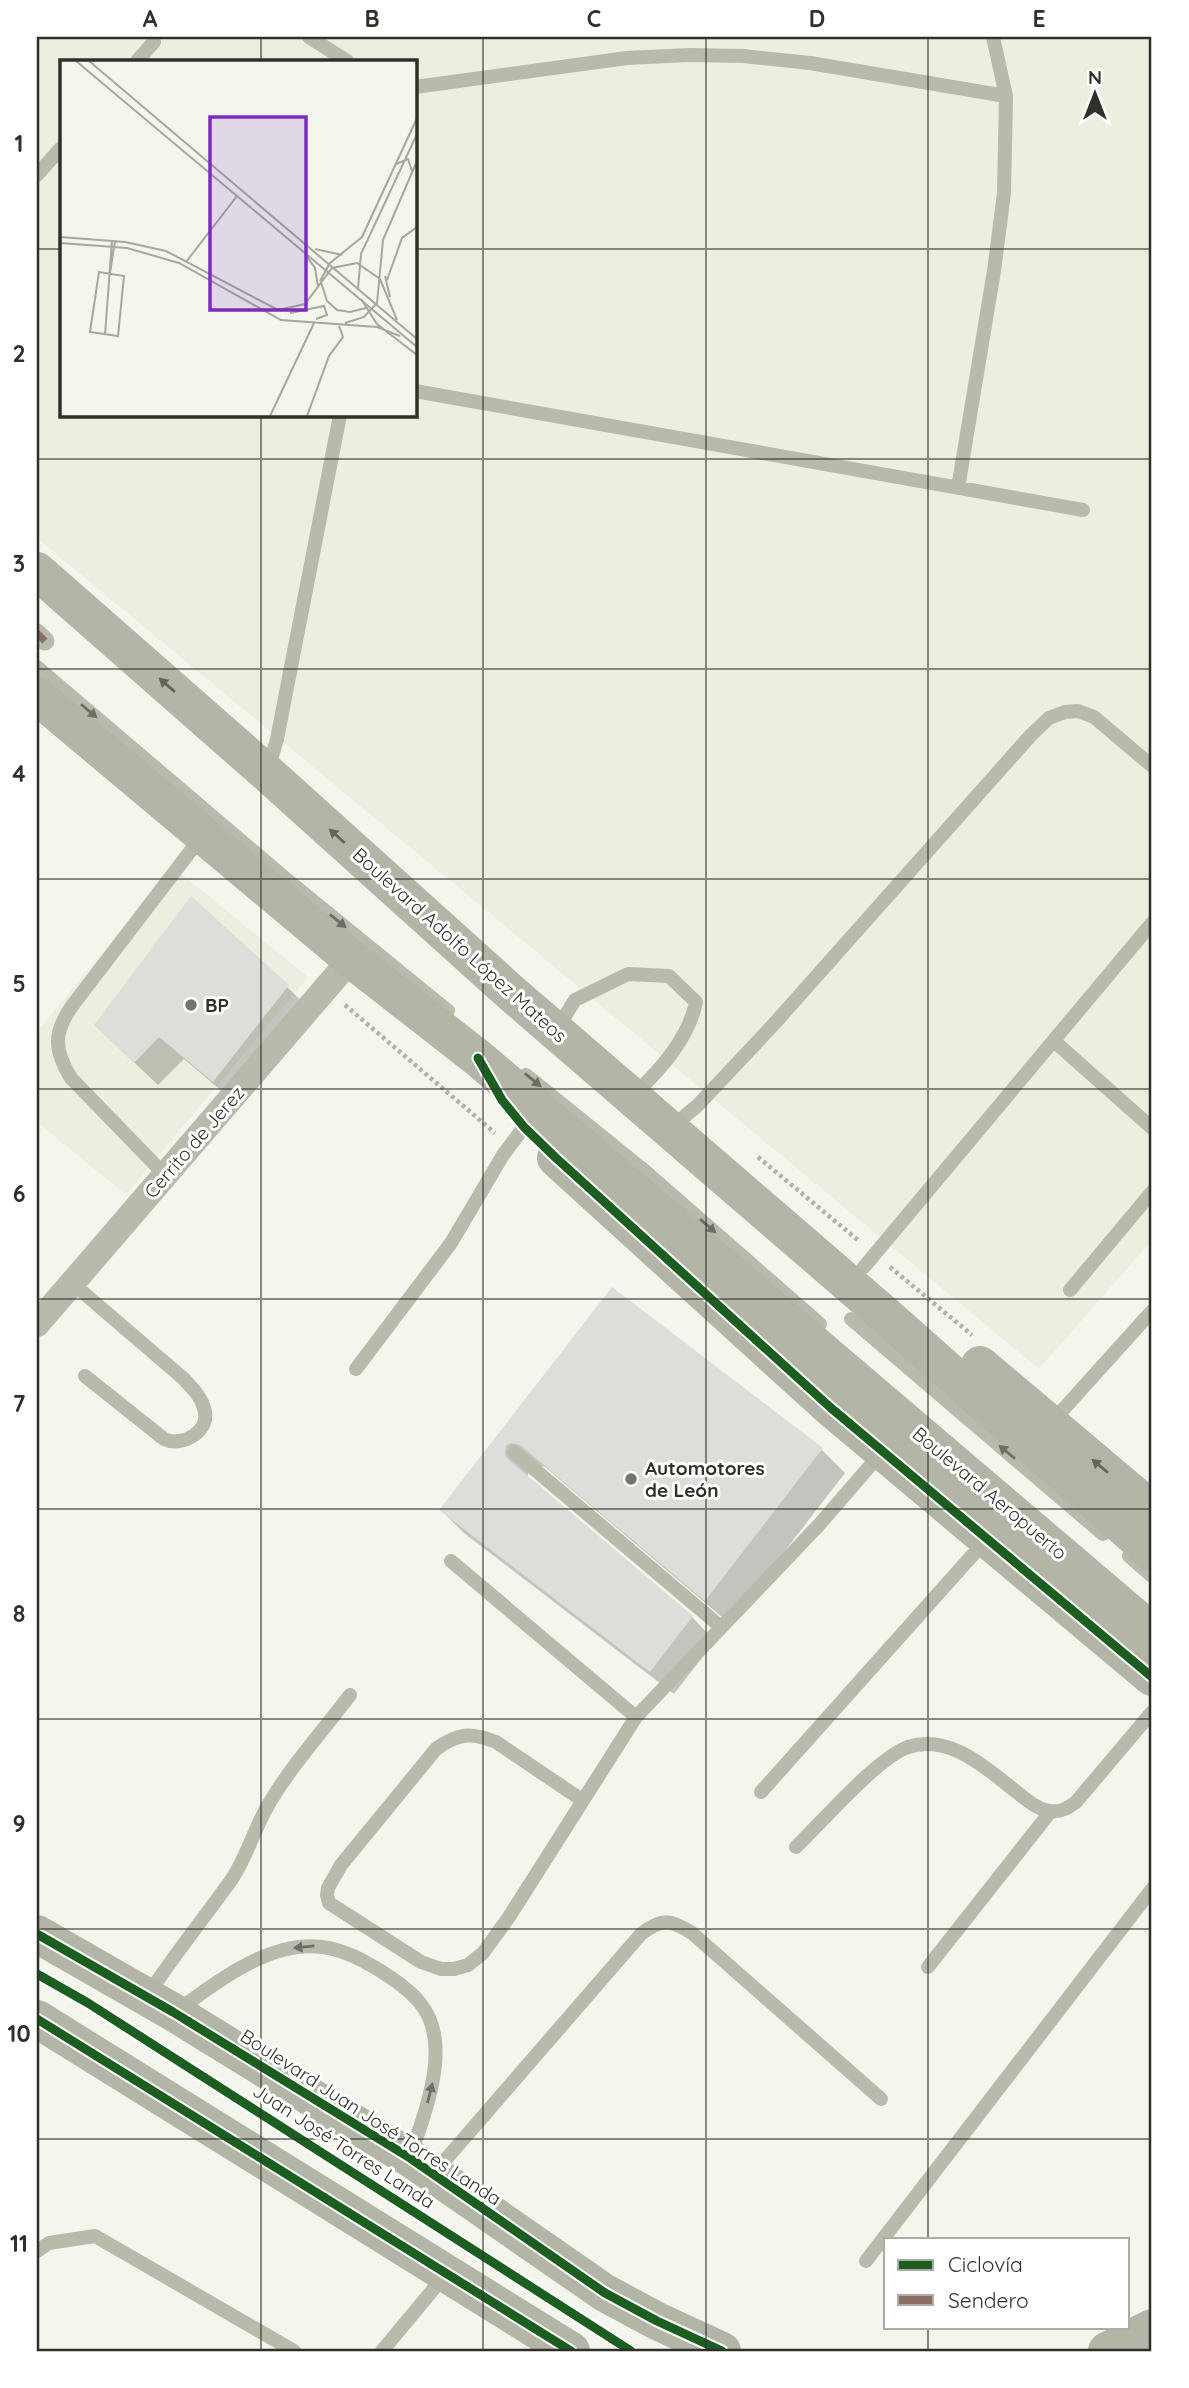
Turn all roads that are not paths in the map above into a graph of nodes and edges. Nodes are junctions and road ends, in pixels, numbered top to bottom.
1 (309, 37) edge
2 (993, 37) edge
3 (154, 42) dead end
4 (138, 60) edge
5 (345, 60) edge
6 (416, 88) edge
7 (1006, 96) junction
8 (60, 149) edge
9 (37, 176) edge
10 (416, 391) edge
11 (340, 416) edge
12 (958, 488) junction
13 (1083, 510) dead end
14 (37, 571) edge
15 (37, 667) edge
16 (37, 696) edge
17 (1152, 765) edge
18 (267, 773) junction
19 (203, 835) junction
20 (1152, 923) edge
21 (351, 959) junction
22 (509, 991) junction
23 (455, 1016) dead end
24 (562, 1021) junction
25 (1054, 1041) junction
26 (478, 1058) junction
27 (518, 1068) dead end
28 (645, 1084) junction
29 (685, 1116) junction
30 (524, 1127) junction
31 (1152, 1128) edge
32 (165, 1175) junction
33 (1152, 1192) edge
34 (864, 1267) junction
35 (72, 1283) junction
36 (1070, 1290) dead end
37 (1152, 1311) edge
38 (37, 1324) edge
39 (828, 1343) junction
40 (356, 1369) dead end
41 (85, 1376) dead end
42 (1050, 1424) junction
43 (883, 1451) junction
44 (514, 1452) dead end
45 (1152, 1510) edge
46 (987, 1539) junction
47 (1128, 1547) edge
48 (451, 1561) dead end
49 (1152, 1576) edge
50 (722, 1627) junction
51 (1152, 1632) edge
52 (1152, 1677) edge
53 (350, 1695) dead end
54 (1152, 1712) edge
55 (636, 1717) junction
56 (761, 1791) dead end
57 (582, 1800) junction
58 (1051, 1811) junction
59 (796, 1847) dead end
60 (1152, 1889) edge
61 (37, 1934) edge
62 (928, 1968) dead end
63 (159, 2004) junction
64 (37, 2019) edge
65 (881, 2099) dead end
66 (421, 2166) junction
67 (37, 2251) edge
68 (866, 2260) dead end
69 (446, 2273) junction
70 (657, 2321) junction
71 (1152, 2328) edge
72 (294, 2351) edge
73 (382, 2351) edge
74 (571, 2351) edge
75 (704, 2351) edge
76 (722, 2351) edge
77 (1107, 2351) edge

1 - 5 lane
2 - 7 lane
3 - 4 lane
6 - 7 lane
7 - 12 lane
8 - 9 lane
10 - 12 lane
11 - 18 lane
12 - 13 lane
18 -> 14 main road, Boulevard Adolfo López Mateos
15 -> 23 lane
16 - 19 main road
17 - 29 lane
22 -> 18 main road, Boulevard Adolfo López Mateos
19 - 21 main road
19 - 32 lane
20 - 25 lane
21 - 26 main road
21 - 32 street, Cerrito de Jerez
22 - 24 main road
47 -> 22 main road, Boulevard Adolfo López Mateos
24 - 28 main road
24 - 28 lane
25 - 31 lane
25 - 34 lane
26 - 30 main road
26 - 39 main road
27 -> 39 lane
28 - 29 main road
29 - 34 main road
30 - 40 lane
30 - 43 main road
32 - 35 street, Cerrito de Jerez
33 - 36 lane
34 - 42 main road
35 - 38 street, Cerrito de Jerez
35 - 41 lane
37 - 42 lane
39 - 51 main road, Boulevard Aeropuerto
45 -> 42 main road
43 - 46 main road
43 - 50 lane
44 - 50 lane
46 - 52 main road
46 - 56 lane
47 - 49 lane
48 - 55 lane
50 - 55 lane
53 - 63 lane
54 - 58 lane
55 - 57 lane
57 - 57 lane
58 - 59 lane
58 - 62 lane
60 - 68 lane
61 - 63 main road, Boulevard Juan José Torres Landa
63 - 66 main road, Boulevard Juan José Torres Landa
66 -> 63 lane
64 - 69 main road
65 - 66 lane
66 - 70 main road, Boulevard Juan José Torres Landa
67 - 72 lane
69 - 73 lane
69 - 74 main road
70 - 75 main road
70 - 76 main road, Boulevard Juan José Torres Landa
71 - 77 main road

